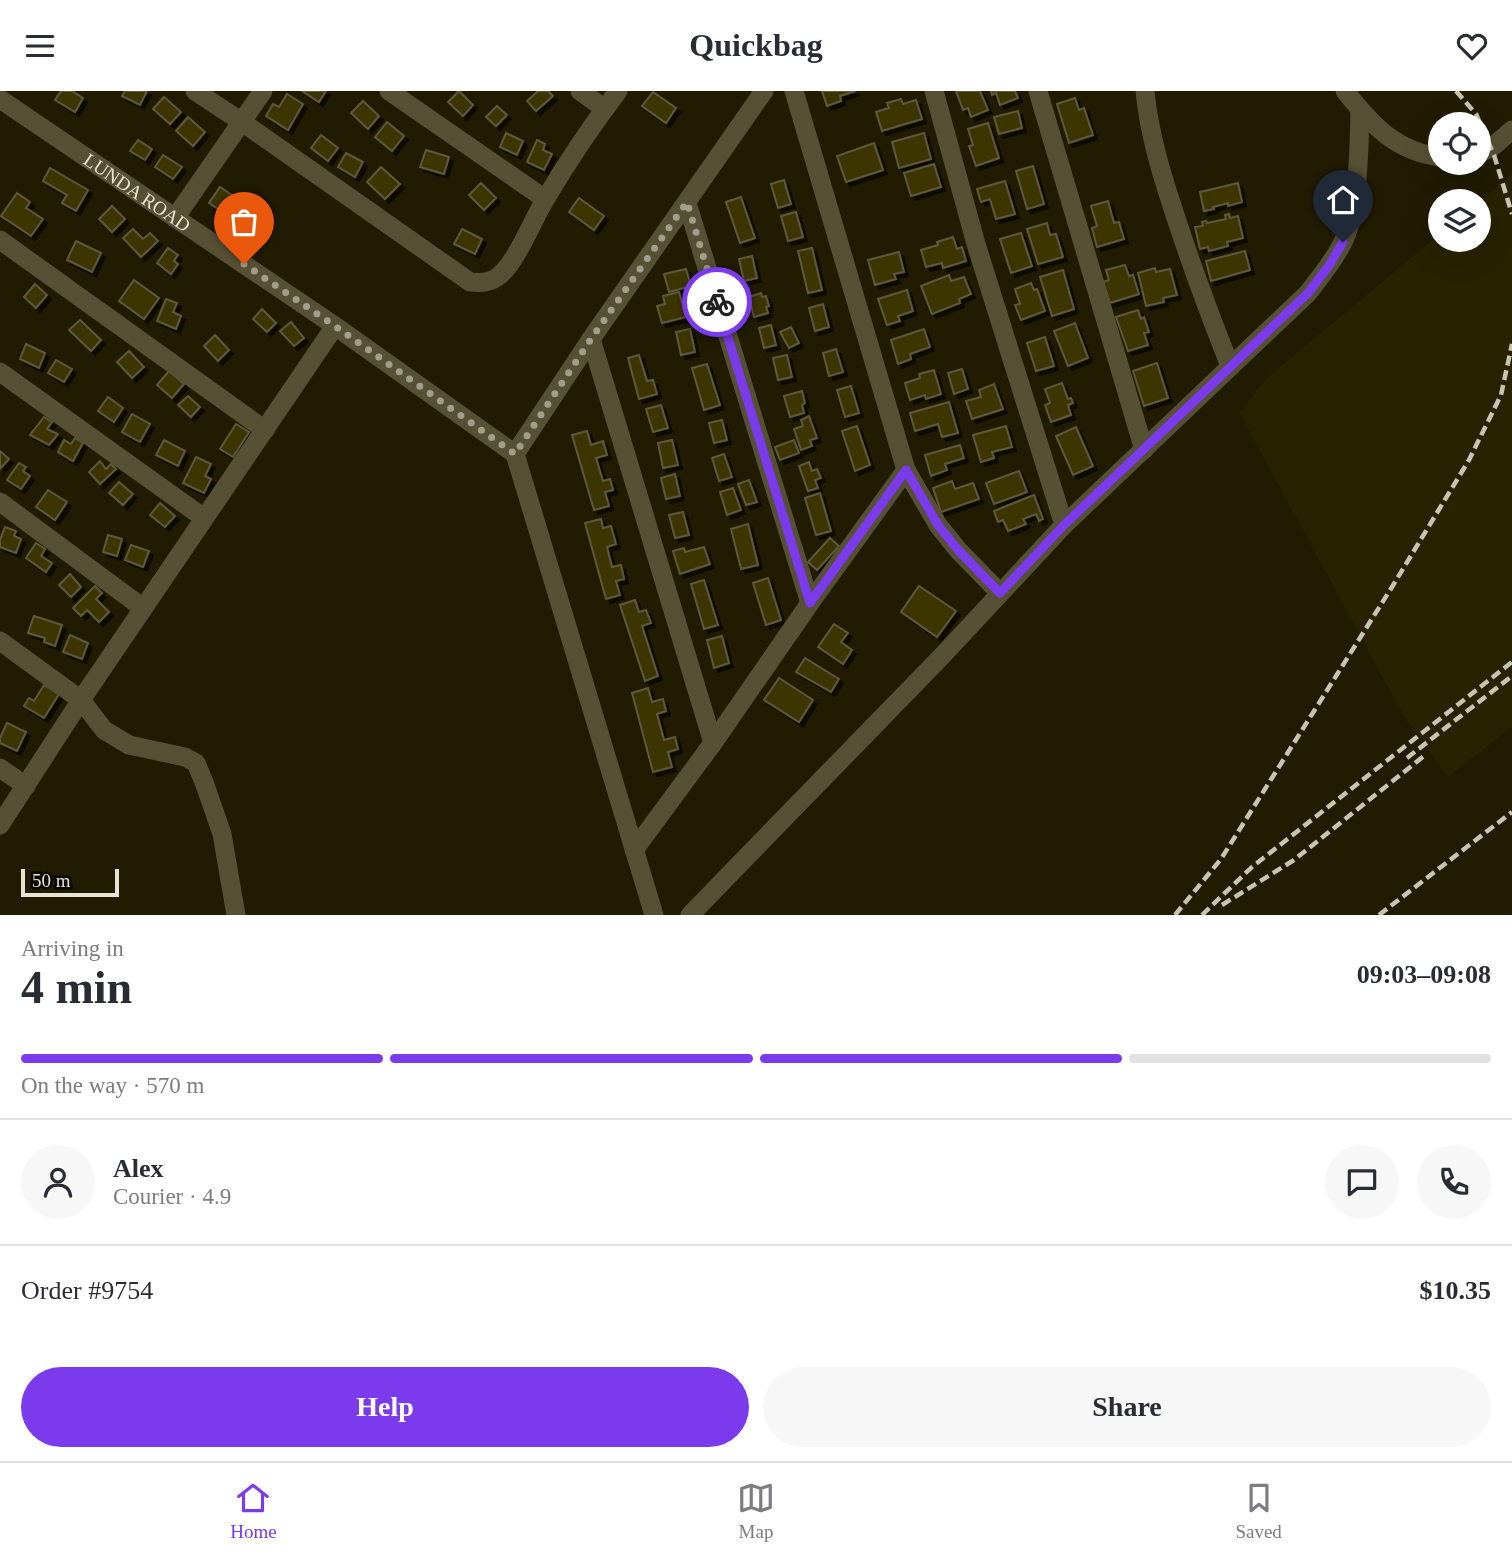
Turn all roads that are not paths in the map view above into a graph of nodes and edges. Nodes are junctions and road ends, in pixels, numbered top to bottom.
1 (195, 91) edge
2 (263, 91) edge
3 (389, 91) edge
4 (580, 91) edge
5 (618, 91) edge
6 (764, 91) edge
7 (794, 91) edge
8 (934, 91) edge
9 (1038, 91) edge
10 (1145, 91) edge
11 (1345, 91) edge
12 (2, 106) edge
13 (605, 109) junction
14 (1360, 110) junction
15 (242, 122) junction
16 (1512, 130) edge
17 (1491, 148) edge
18 (1428, 154) edge
19 (545, 199) junction
20 (687, 202) junction
21 (175, 218) junction
22 (0, 240) edge
23 (335, 326) junction
24 (591, 339) junction
25 (1230, 366) junction
26 (0, 372) edge
27 (265, 430) junction
28 (1144, 450) junction
29 (515, 454) junction
30 (906, 470) junction
31 (0, 502) edge
32 (204, 518) junction
33 (1064, 525) junction
34 (1000, 593) junction
35 (810, 603) junction
36 (144, 608) junction
37 (0, 641) edge
38 (81, 700) junction
39 (713, 743) junction
40 (0, 768) edge
41 (26, 786) junction
42 (0, 825) edge
43 (634, 850) junction
44 (236, 915) edge
45 (654, 915) edge
46 (690, 915) edge

1 - 15 street
2 - 15 street
3 - 19 street
4 - 13 street
5 - 13 street
6 - 20 street
7 - 30 street
8 - 33 street
9 - 28 street
10 - 25 street
11 - 14 street
12 - 21 street, LUNDA ROAD
13 - 19 street
14 - 18 street
14 - 25 street
15 - 19 street
15 - 21 street
16 - 17 street
20 - 24 street
20 - 35 street
21 - 23 street, LUNDA ROAD
22 - 27 street
23 - 27 street
23 - 29 street, LUNDA ROAD
24 - 29 street
24 - 39 street
25 - 28 street
26 - 32 street
27 - 32 street
28 - 33 street
29 - 43 street
30 - 34 street
30 - 35 street
31 - 36 street
32 - 36 street
33 - 34 street
34 - 46 street
35 - 39 street
36 - 38 street
37 - 38 street
38 - 41 street
38 - 44 street
39 - 43 street
40 - 41 street
41 - 42 street
43 - 45 street

